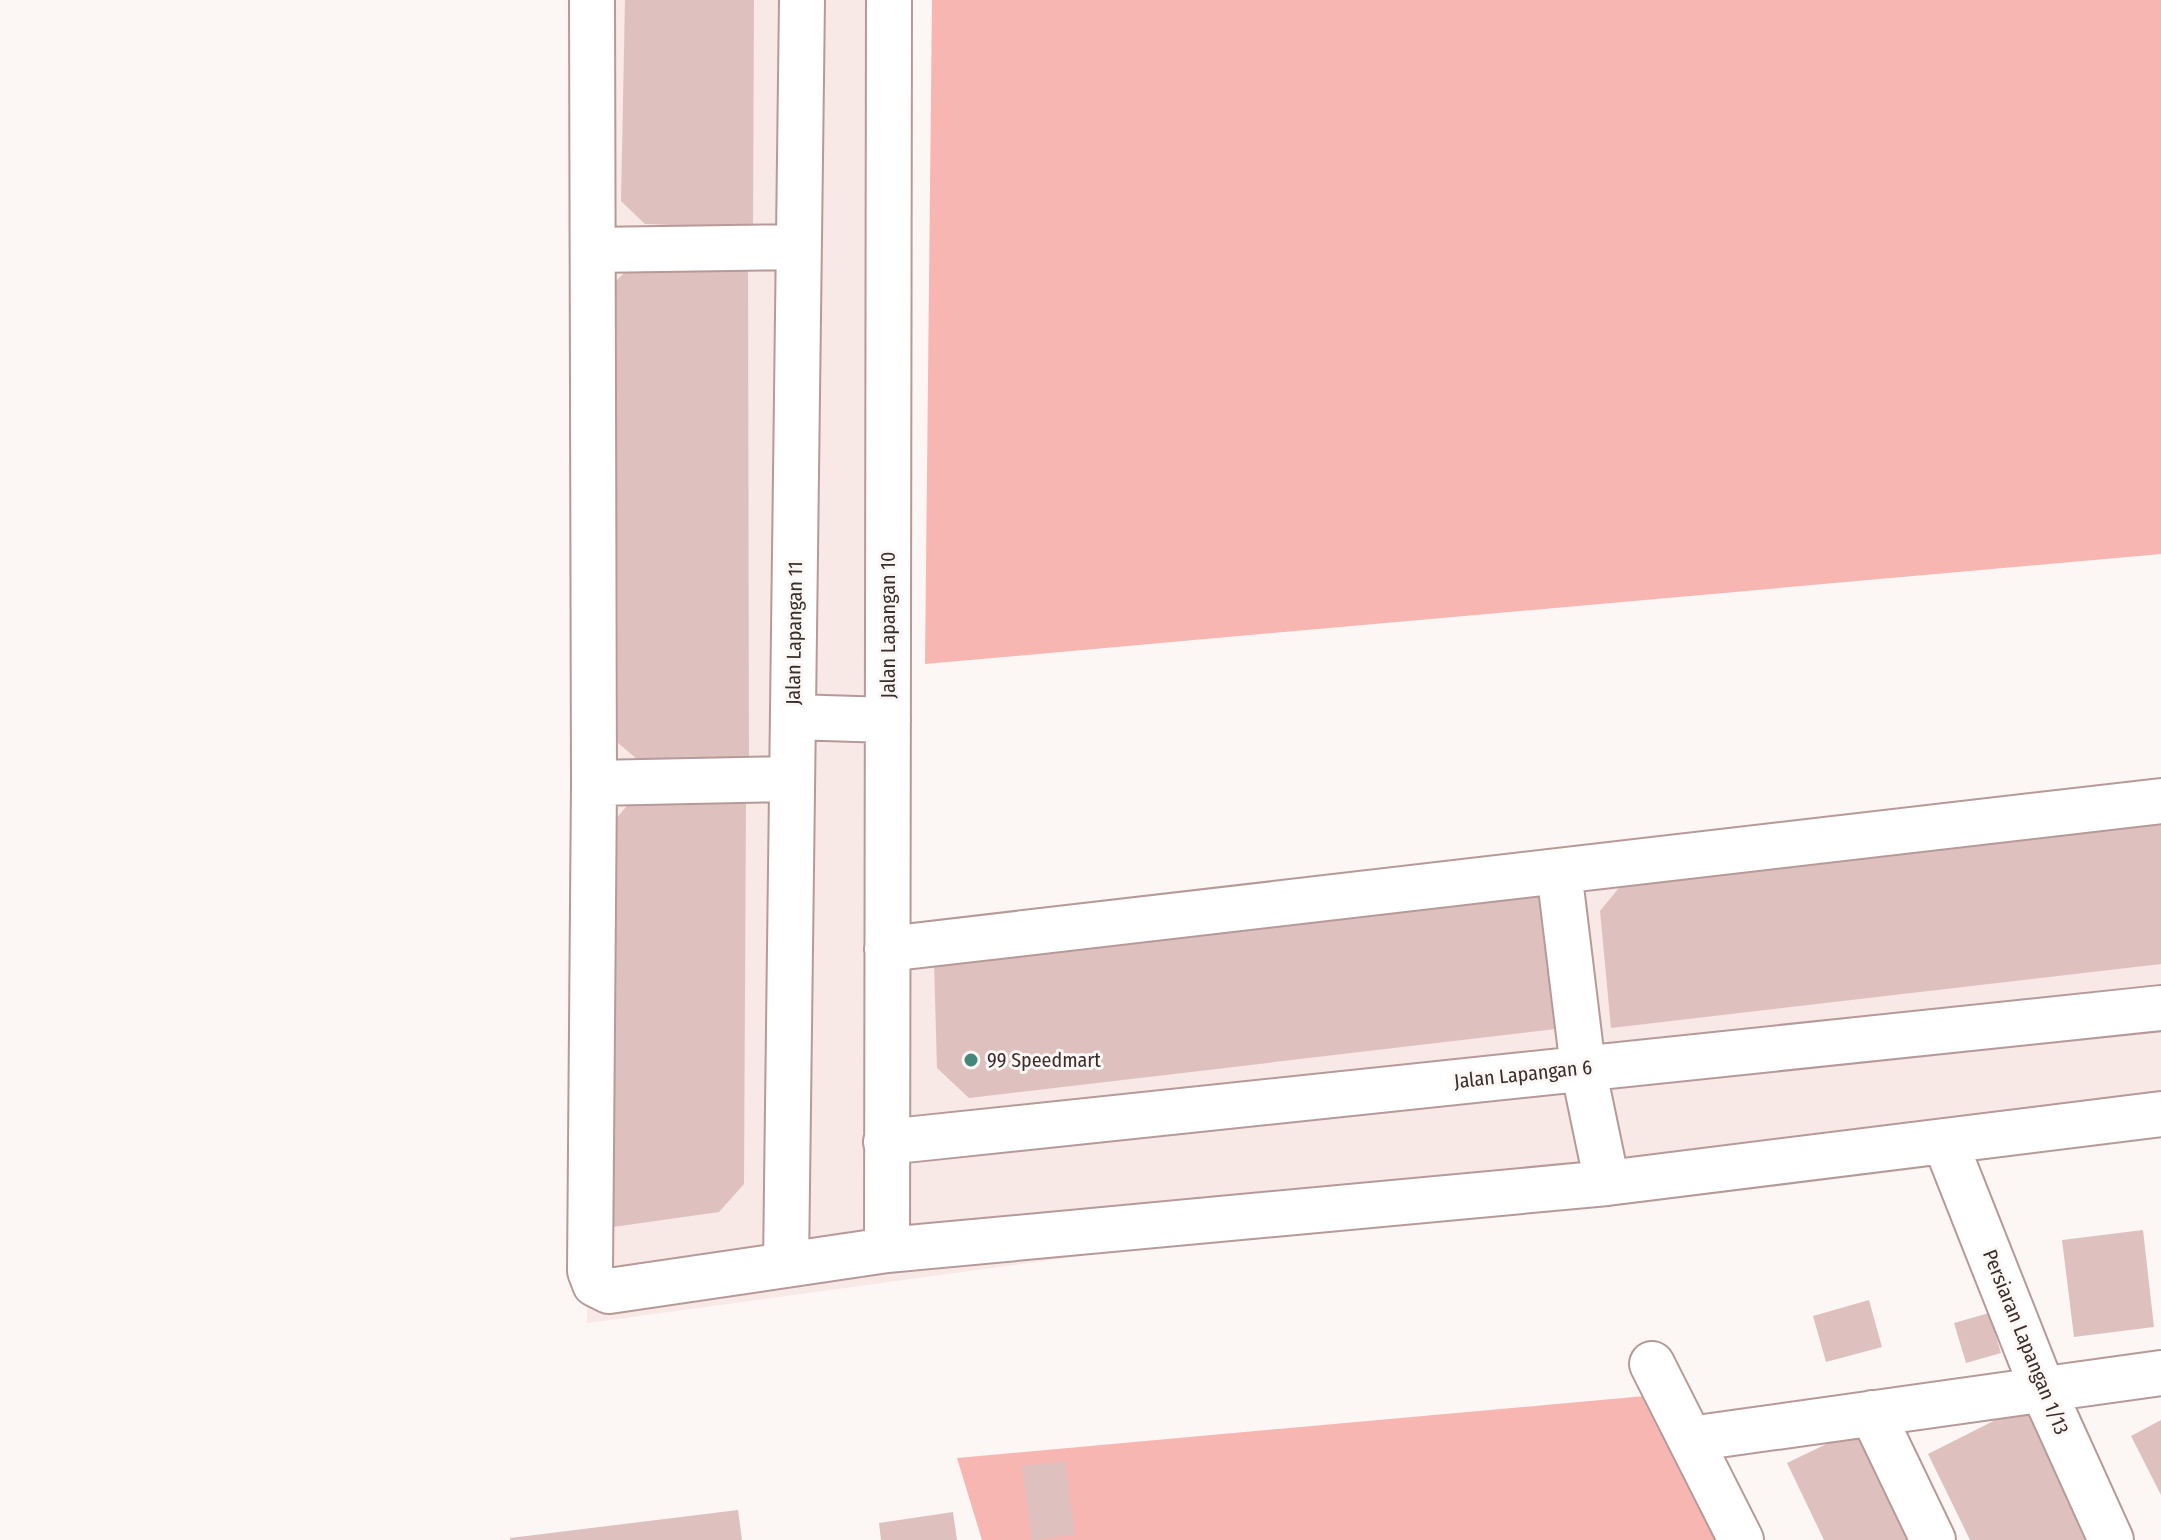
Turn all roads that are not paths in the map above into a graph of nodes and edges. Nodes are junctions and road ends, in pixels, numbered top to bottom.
1 (592, 0) edge
2 (802, 0) edge
3 (889, 0) edge
4 (799, 247) junction
5 (593, 250) junction
6 (793, 717) junction
7 (888, 720) junction
8 (792, 779) junction
9 (594, 783) junction
10 (2161, 801) edge
11 (1559, 871) junction
12 (887, 949) junction
13 (2161, 1008) edge
14 (1583, 1068) junction
15 (2161, 1114) edge
16 (886, 1142) junction
17 (1945, 1142) junction
18 (1607, 1183) junction
19 (887, 1250) junction
20 (786, 1265) junction
21 (1652, 1364) dead end
22 (2161, 1373) edge
23 (2043, 1390) junction
24 (1872, 1413) junction
25 (1690, 1439) junction
26 (1741, 1540) edge
27 (1933, 1540) edge
28 (2111, 1540) edge

1 - 5 street
2 - 4 street, Jalan Lapangan 11
3 - 7 street, Jalan Lapangan 10
4 - 5 street
4 - 6 street, Jalan Lapangan 11
5 - 9 street
6 - 7 street
6 - 8 street, Jalan Lapangan 11
7 - 12 street, Jalan Lapangan 10
8 - 9 street
8 - 20 street, Jalan Lapangan 11
9 - 20 street
10 - 11 street
11 - 12 street
11 - 14 street
12 - 16 street, Jalan Lapangan 10
13 - 14 street, Jalan Lapangan 6
14 - 16 street, Jalan Lapangan 6
14 - 18 street
15 - 17 street
16 - 19 street, Jalan Lapangan 10
17 - 18 street
17 - 23 street, Persiaran Lapangan 1/13
18 - 19 street
19 - 20 street
21 - 25 street
22 - 23 street
23 - 24 street
23 - 28 street, Persiaran Lapangan 1/13
24 - 25 street
24 - 27 street
25 - 26 street

